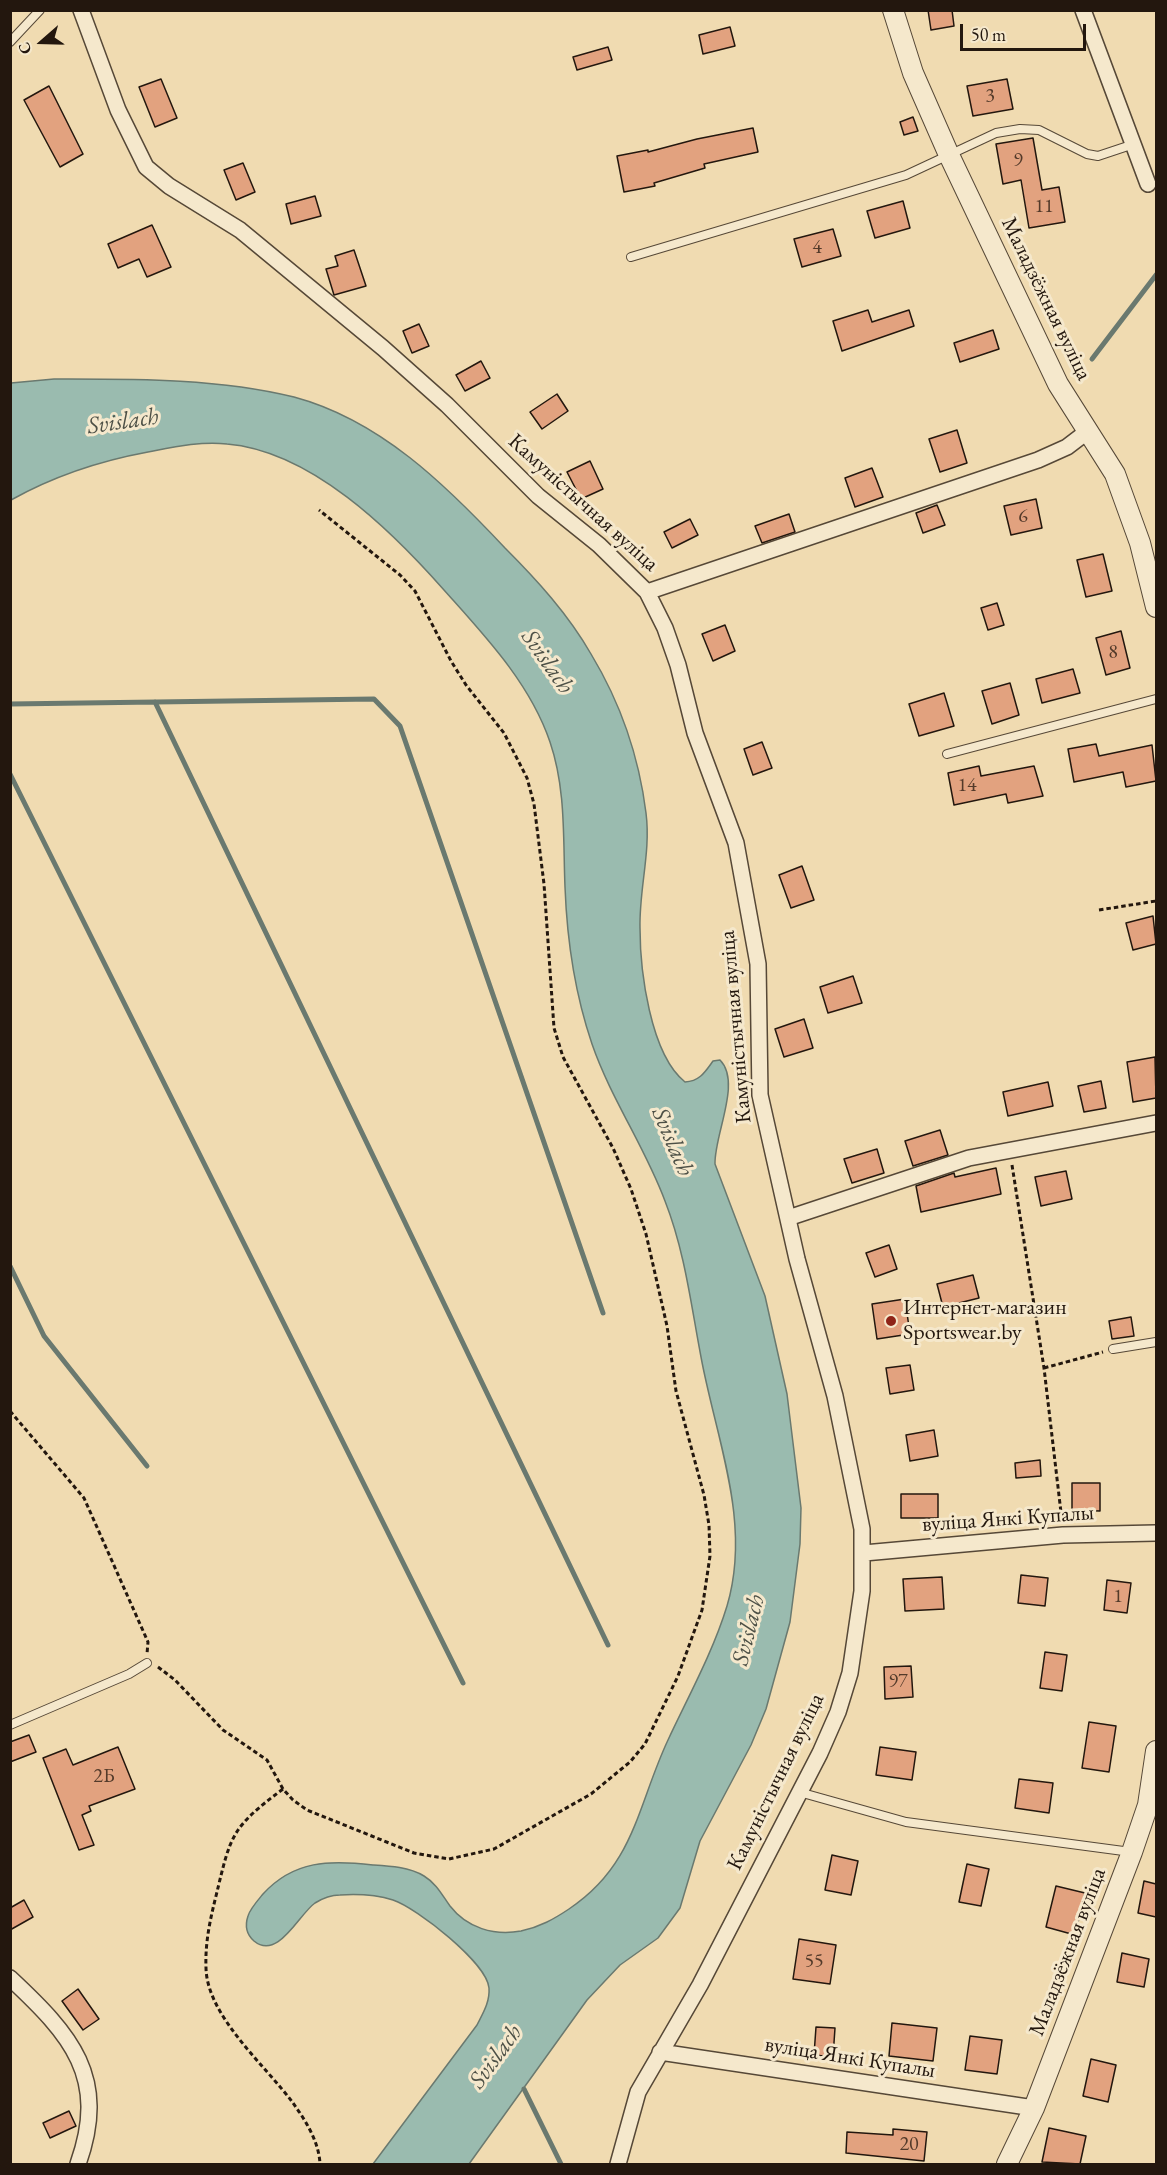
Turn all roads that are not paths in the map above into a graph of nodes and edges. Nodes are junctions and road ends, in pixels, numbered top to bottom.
1 (40, 10) edge
2 (81, 10) edge
3 (893, 10) edge
4 (1083, 10) edge
5 (10, 42) edge
6 (1134, 144) junction
7 (949, 155) junction
8 (1148, 184) dead end
9 (631, 257) dead end
10 (1088, 431) junction
11 (647, 592) junction
12 (1156, 607) edge
13 (1156, 699) edge
14 (947, 754) dead end
15 (1156, 1123) edge
16 (788, 1218) junction
17 (1156, 1342) edge
18 (1113, 1349) road end
19 (1156, 1533) edge
20 (864, 1553) junction
21 (147, 1663) road end
22 (10, 1725) edge
23 (1156, 1751) edge
24 (799, 1792) junction
25 (1132, 1852) junction
26 (10, 1978) edge
27 (660, 2052) junction
28 (1034, 2108) junction
29 (78, 2164) edge
30 (618, 2164) edge
31 (1008, 2164) edge

1 - 5 lane
2 - 11 street, Камуністычная вуліца
3 - 7 street, Маладзёжная вуліца
4 - 6 street
6 - 7 lane
6 - 8 street
7 - 9 lane
7 - 10 street, Маладзёжная вуліца
10 - 11 street
10 - 12 street, Маладзёжная вуліца
11 - 16 street, Камуністычная вуліца
13 - 14 lane
15 - 16 street
16 - 20 street, Камуністычная вуліца
17 - 18 lane
19 - 20 street, вуліца Янкі Купалы
20 - 24 street, Камуністычная вуліца
21 - 22 lane
23 - 25 street, Маладзёжная вуліца
24 - 25 lane
24 - 27 street, Камуністычная вуліца
25 - 28 street, Маладзёжная вуліца
26 - 29 street
27 - 28 street, вуліца Янкі Купалы
27 - 30 street, Камуністычная вуліца
28 - 31 street, Маладзёжная вуліца

